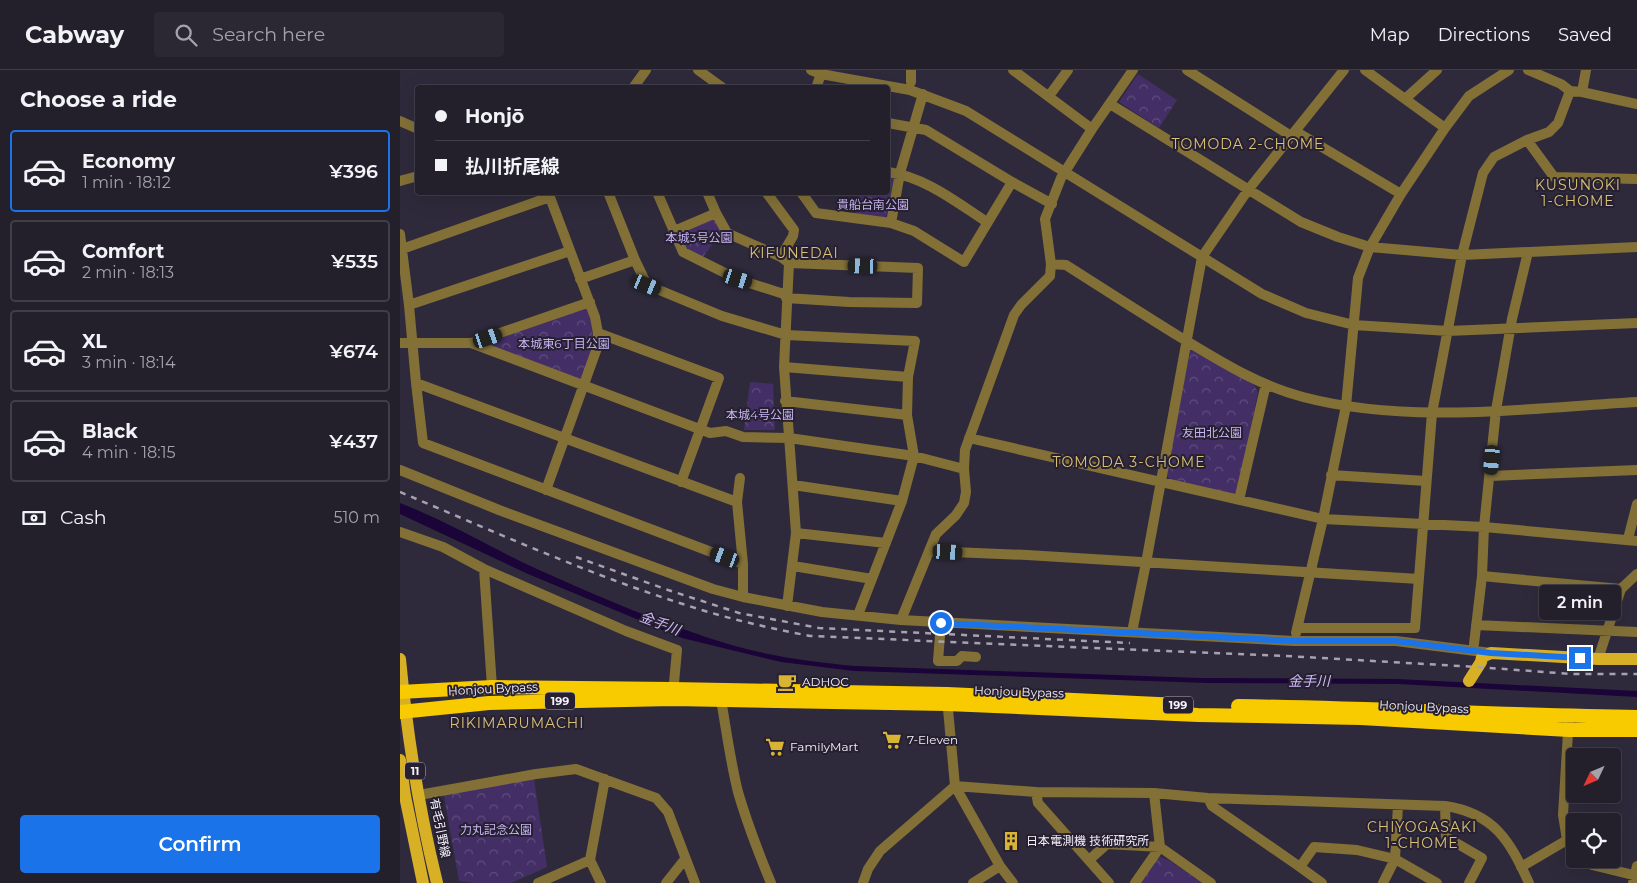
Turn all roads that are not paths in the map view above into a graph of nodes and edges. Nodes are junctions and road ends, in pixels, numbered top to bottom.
1 (698, 70) edge
2 (911, 70) edge
3 (1013, 70) edge
4 (1068, 70) edge
5 (1133, 70) edge
6 (1187, 70) edge
7 (1344, 70) edge
8 (1365, 70) edge
9 (1437, 70) edge
10 (1509, 70) edge
11 (1528, 70) edge
12 (1586, 70) edge
13 (642, 71) edge
14 (816, 72) edge
15 (911, 82) dead end
16 (635, 85) edge
17 (719, 85) edge
18 (816, 85) edge
19 (879, 85) edge
20 (890, 87) edge
21 (1570, 91) junction
22 (1582, 92) junction
23 (923, 94) junction
24 (1049, 96) junction
25 (1405, 99) junction
26 (1110, 104) junction
27 (1637, 104) edge
28 (400, 121) edge
29 (890, 123) edge
30 (914, 127) junction
31 (415, 128) edge
32 (1445, 128) junction
33 (1092, 129) junction
34 (1293, 133) junction
35 (1527, 140) junction
36 (1065, 171) junction
37 (890, 172) edge
38 (900, 173) junction
39 (415, 177) edge
40 (1637, 179) edge
41 (400, 181) edge
42 (1012, 182) junction
43 (1248, 190) junction
44 (1401, 194) junction
45 (549, 195) edge
46 (609, 195) edge
47 (658, 195) edge
48 (708, 195) edge
49 (768, 195) edge
50 (803, 195) edge
51 (1052, 204) junction
52 (716, 213) junction
53 (988, 222) junction
54 (890, 223) junction
55 (674, 231) junction
56 (400, 234) edge
57 (1370, 247) junction
58 (1637, 247) edge
59 (402, 248) junction
60 (570, 251) junction
61 (1528, 252) junction
62 (1462, 255) junction
63 (1202, 257) junction
64 (635, 260) junction
65 (785, 260) junction
66 (1051, 264) junction
67 (580, 279) junction
68 (787, 296) junction
69 (590, 302) junction
70 (409, 305) junction
71 (1637, 323) edge
72 (1354, 325) junction
73 (1511, 327) junction
74 (1448, 331) junction
75 (598, 332) junction
76 (786, 335) junction
77 (1187, 341) junction
78 (412, 343) junction
79 (471, 343) junction
80 (400, 344) edge
81 (784, 367) junction
82 (908, 377) junction
83 (416, 383) junction
84 (1266, 384) junction
85 (584, 386) junction
86 (786, 400) junction
87 (1637, 402) edge
88 (1346, 406) junction
89 (1496, 410) junction
90 (1432, 413) junction
91 (907, 415) junction
92 (700, 430) junction
93 (565, 438) junction
94 (789, 438) junction
95 (969, 438) junction
96 (914, 456) junction
97 (964, 469) junction
98 (400, 470) edge
99 (1637, 470) edge
100 (1331, 475) junction
101 (1490, 476) junction
102 (740, 478) dead end
103 (1426, 481) junction
104 (681, 482) junction
105 (1160, 482) junction
106 (793, 485) junction
107 (546, 490) junction
108 (902, 500) junction
109 (1239, 500) junction
110 (737, 502) junction
111 (1637, 504) edge
112 (1322, 519) junction
113 (1423, 525) junction
114 (1484, 527) junction
115 (400, 532) edge
116 (796, 533) junction
117 (1632, 540) edge
118 (886, 543) junction
119 (929, 551) junction
120 (1146, 563) junction
121 (743, 564) junction
122 (793, 566) junction
123 (484, 569) junction
124 (1310, 571) junction
125 (1637, 574) edge
126 (1482, 576) junction
127 (872, 579) junction
128 (1419, 579) junction
129 (1622, 589) junction
130 (743, 597) junction
131 (787, 606) junction
132 (858, 615) junction
133 (901, 620) junction
134 (941, 623) junction
135 (1476, 625) junction
136 (1297, 628) junction
137 (1132, 632) junction
138 (1606, 632) junction
139 (1637, 632) edge
140 (1294, 641) junction
141 (1474, 644) dead end
142 (1491, 653) junction
143 (976, 657) dead end
144 (400, 659) edge
145 (1598, 659) junction
146 (1637, 659) edge
147 (1469, 681) dead end
148 (492, 687) junction
149 (401, 692) edge
150 (673, 694) junction
151 (720, 695) junction
152 (947, 699) junction
153 (402, 712) edge
154 (1569, 716) junction
155 (1637, 717) edge
156 (1569, 730) junction
157 (1637, 730) edge
158 (400, 760) edge
159 (605, 779) junction
160 (955, 786) junction
161 (1036, 792) junction
162 (1154, 793) junction
163 (419, 796) junction
164 (1208, 798) junction
165 (1398, 805) junction
166 (1445, 806) junction
167 (1566, 836) edge
168 (1566, 841) edge
169 (1160, 847) junction
170 (685, 859) junction
171 (590, 860) junction
172 (1089, 860) junction
173 (1395, 860) junction
174 (1000, 866) junction
175 (1521, 866) junction
176 (1300, 867) junction
177 (1605, 868) edge
178 (1636, 875) edge
179 (768, 882) edge
180 (423, 883) edge
181 (437, 883) edge
182 (538, 883) edge
183 (601, 883) edge
184 (666, 883) edge
185 (695, 883) edge
186 (863, 883) edge
187 (973, 883) edge
188 (1014, 883) edge
189 (1109, 883) edge
190 (1135, 883) edge
191 (1211, 883) edge
192 (1322, 883) edge
193 (1383, 883) edge
194 (1438, 883) edge
195 (1469, 883) edge
196 (1529, 883) edge

1 - 17 street
2 - 15 street
3 - 24 street
4 - 24 street
5 - 26 street
6 - 34 street
7 - 34 street
8 - 25 street
9 - 25 street
10 - 32 street
11 - 21 street
12 - 22 street
13 - 16 street
14 - 18 street
14 - 19 street
20 - 23 street
21 - 22 street
21 - 35 street
22 - 27 street
23 - 30 street
23 - 36 street
24 - 33 street
25 - 32 street
26 - 33 street
26 - 43 street
28 - 31 street
29 - 30 street
30 - 38 street
30 - 42 street
32 - 44 street
33 - 36 street
34 - 43 street
34 - 44 street
35 - 40 street
35 - 62 street
36 - 51 street
36 - 63 street
37 - 38 street
38 - 53 street
38 - 54 street
39 - 41 street
42 - 51 street
42 - 53 street
43 - 57 street
43 - 63 street
44 - 57 street
45 - 59 street
45 - 60 street
46 - 64 street
47 - 55 street
48 - 52 street
49 - 65 street
50 - 54 street
51 - 66 street
52 - 55 street
52 - 65 street
53 - 54 street
55 - 68 street
56 - 59 street
57 - 62 street
57 - 72 street
58 - 61 street
59 - 70 street
60 - 67 street
60 - 70 street
61 - 62 street
61 - 73 street
62 - 74 street
63 - 72 street
63 - 77 street
64 - 67 street
64 - 76 street
65 - 68 street
65 - 68 street
66 - 77 street
66 - 95 street
67 - 69 street
68 - 76 street
69 - 75 street
69 - 79 street
70 - 78 street
71 - 73 street
72 - 74 street
72 - 88 street
73 - 74 street
73 - 89 street
74 - 90 street
75 - 85 street
75 - 92 street
76 - 81 street
76 - 82 street
77 - 84 street
77 - 105 street
78 - 79 street
78 - 80 street
78 - 83 street
79 - 85 street
81 - 82 street
81 - 86 street
82 - 91 street
83 - 93 street
83 - 107 street
84 - 88 street
84 - 109 street
85 - 92 street
85 - 93 street
86 - 91 street
86 - 94 street
87 - 89 street
88 - 90 street
88 - 100 street
89 - 90 street
89 - 101 street
90 - 103 street
91 - 96 street
92 - 94 street
92 - 104 street
93 - 104 street
93 - 107 street
94 - 96 street
94 - 106 street
95 - 97 street
95 - 105 street
96 - 97 street
96 - 108 street
97 - 119 street
98 - 130 street
99 - 101 street
100 - 103 street
100 - 112 street
101 - 114 street
102 - 110 street
103 - 113 street
104 - 110 street
105 - 109 street
105 - 120 street
106 - 108 street
106 - 116 street
107 - 121 street
108 - 118 street
109 - 112 street
110 - 121 street
111 - 117 street
112 - 113 street
112 - 124 street
113 - 114 street
113 - 128 street
114 - 117 street
114 - 126 street
115 - 123 street
116 - 118 street
116 - 122 street
118 - 127 street
119 - 120 street
119 - 133 street
120 - 124 street
120 - 137 street
121 - 130 street
122 - 127 street
122 - 131 street
123 - 148 street
123 - 150 street
124 - 128 street
124 - 136 street
125 - 129 street
126 - 129 street
126 - 135 street
127 - 132 street
128 - 136 street
129 - 138 street
130 - 131 street
131 - 132 street
132 - 133 street
133 - 134 street
134 - 137 street
134 - 143 street
135 - 138 street
135 - 141 street
136 - 140 street
137 - 140 street
138 - 139 street
138 - 145 street
140 - 142 street
142 - 145 main road
142 - 147 main road
144 - 149 main road, 有毛引野線 / 11
145 - 146 main road
148 - 149 highway, Honjou Bypass / 199
148 - 150 highway, Honjou Bypass / 199
149 - 153 main road, 有毛引野線 / 11
150 - 151 highway, Honjou Bypass / 199
150 - 153 highway, Honjou Bypass / 199
151 - 152 highway, Honjou Bypass / 199
151 - 179 street
152 - 154 highway, Honjou Bypass / 199
152 - 156 highway, Honjou Bypass / 199
152 - 160 street
153 - 163 main road, 有毛引野線 / 11
154 - 155 highway, Honjou Bypass / 199
154 - 156 street
156 - 157 highway, Honjou Bypass / 199
156 - 167 street
158 - 180 main road, 11
159 - 163 street
159 - 170 street
159 - 171 street
160 - 161 street
160 - 174 street
160 - 186 street
161 - 162 street
161 - 172 street
162 - 164 street
162 - 169 street
163 - 181 main road, 有毛引野線 / 11
164 - 165 street
164 - 176 street
165 - 166 street
165 - 173 street
166 - 175 street
166 - 195 street
168 - 175 street
169 - 172 street
169 - 190 street
169 - 191 street
170 - 184 street
170 - 185 street
171 - 182 street
171 - 183 street
172 - 189 street
173 - 176 street
173 - 193 street
173 - 194 street
174 - 187 street
174 - 188 street
175 - 196 street
176 - 192 street
177 - 178 street

